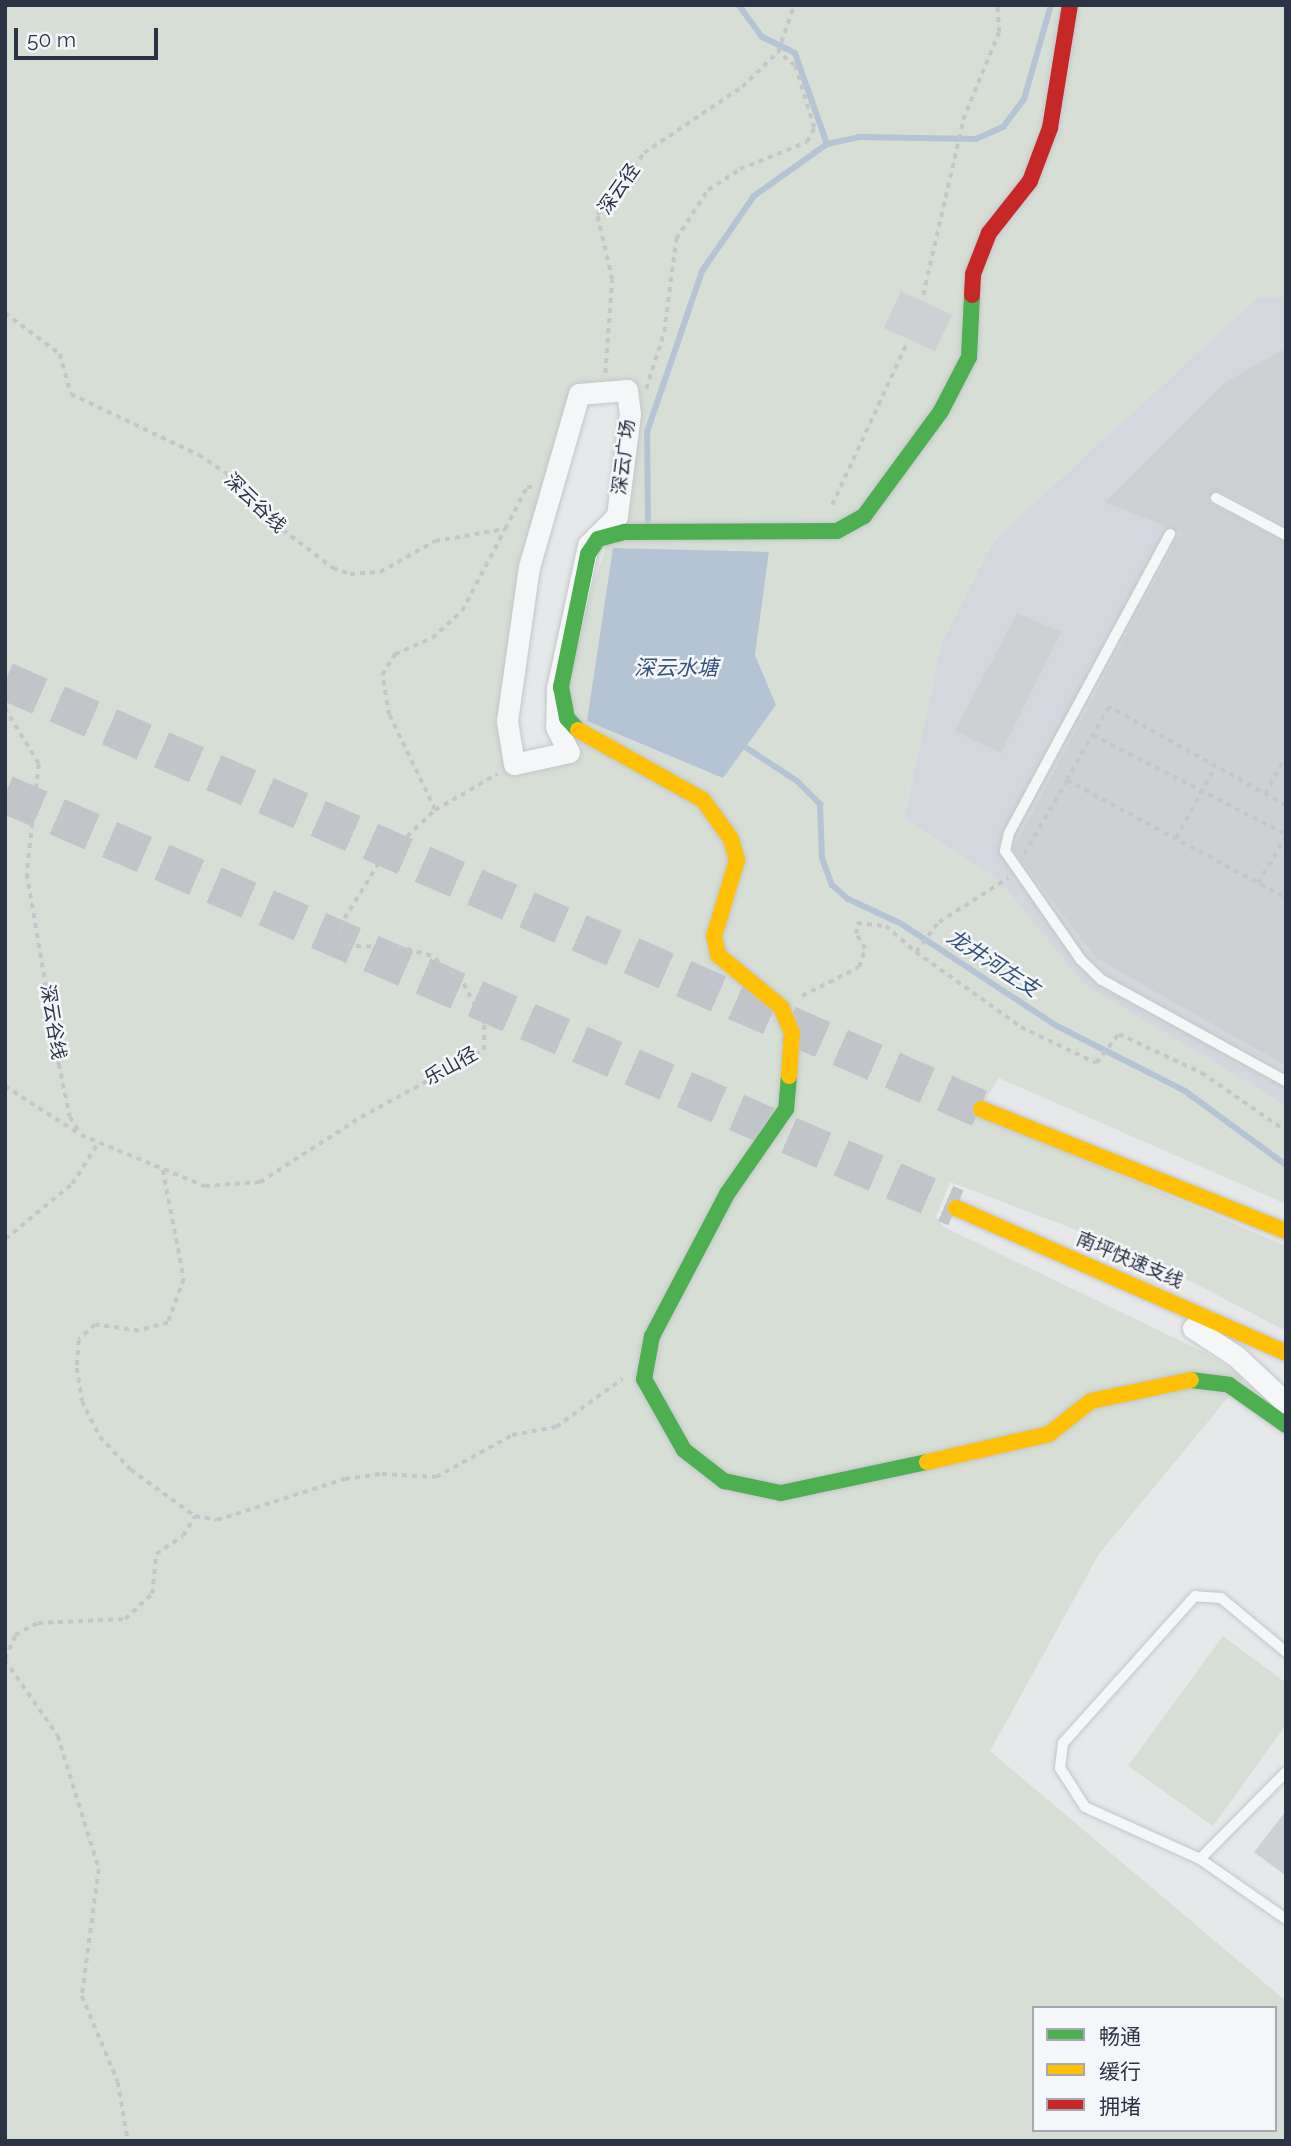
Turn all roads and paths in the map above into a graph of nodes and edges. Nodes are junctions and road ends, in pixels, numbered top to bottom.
1 (794, 5) edge
2 (997, 5) edge
3 (1070, 5) edge
4 (778, 52) junction
5 (923, 295) dead end
6 (5, 313) edge
7 (906, 345) dead end
8 (602, 392) junction
9 (630, 414) junction
10 (552, 491) junction
11 (1216, 498) dead end
12 (830, 510) dead end
13 (505, 529) junction
14 (1170, 534) dead end
15 (1286, 535) edge
16 (5, 708) edge
17 (1093, 735) junction
18 (1286, 755) edge
19 (514, 764) junction
20 (1216, 766) junction
21 (1067, 780) junction
22 (1202, 791) junction
23 (1265, 794) junction
24 (1286, 795) edge
25 (1284, 804) edge
26 (435, 810) junction
27 (1286, 835) edge
28 (1176, 838) junction
29 (1258, 883) junction
30 (1286, 898) edge
31 (916, 953) junction
32 (781, 1007) junction
33 (1286, 1081) edge
34 (5, 1086) edge
35 (981, 1109) tunnel mouth
36 (1286, 1131) edge
37 (80, 1135) junction
38 (97, 1143) junction
39 (163, 1169) junction
40 (956, 1208) tunnel mouth
41 (1286, 1231) edge
42 (5, 1239) edge
43 (1083, 1263) junction
44 (1286, 1353) edge
45 (644, 1379) junction
46 (1286, 1403) edge
47 (1286, 1425) edge
48 (195, 1516) junction
49 (1286, 1652) edge
50 (5, 1659) edge
51 (1286, 1772) edge
52 (1200, 1859) junction
53 (1286, 1919) edge
54 (128, 2141) edge

1 - 4 path
2 - 5 path
3 - 32 main road
4 - 8 path, 深云径
4 - 9 path
6 - 13 path, 深云谷线
7 - 12 path
8 - 9 street, 深云广场
8 - 10 street
9 - 19 street, 深云广场
10 - 13 path
10 - 19 street
11 - 15 lane
13 - 26 path
14 - 33 lane
16 - 37 path, 深云谷线
17 - 20 path
17 - 21 path
17 - 22 path
18 - 23 path
19 - 26 path, 乐山径
20 - 22 path
20 - 23 path
21 - 28 path
21 - 31 path
22 - 27 path
22 - 28 path
23 - 25 path
24 - 25 path
26 - 39 path, 乐山径
27 - 29 path
28 - 29 path
29 - 30 path
31 - 32 path
31 - 36 path
32 - 45 main road
34 - 37 path, 乐山径
35 - 41 main road
37 - 38 path, 乐山径
38 - 39 path, 乐山径
38 - 42 path
39 - 48 path
40 - 43 main road, 南坪快速支线
43 - 44 main road, 南坪快速支线
43 - 46 street
45 - 47 main road
45 - 48 path
48 - 50 path
49 - 52 lane
50 - 54 path
51 - 52 lane
52 - 53 lane

